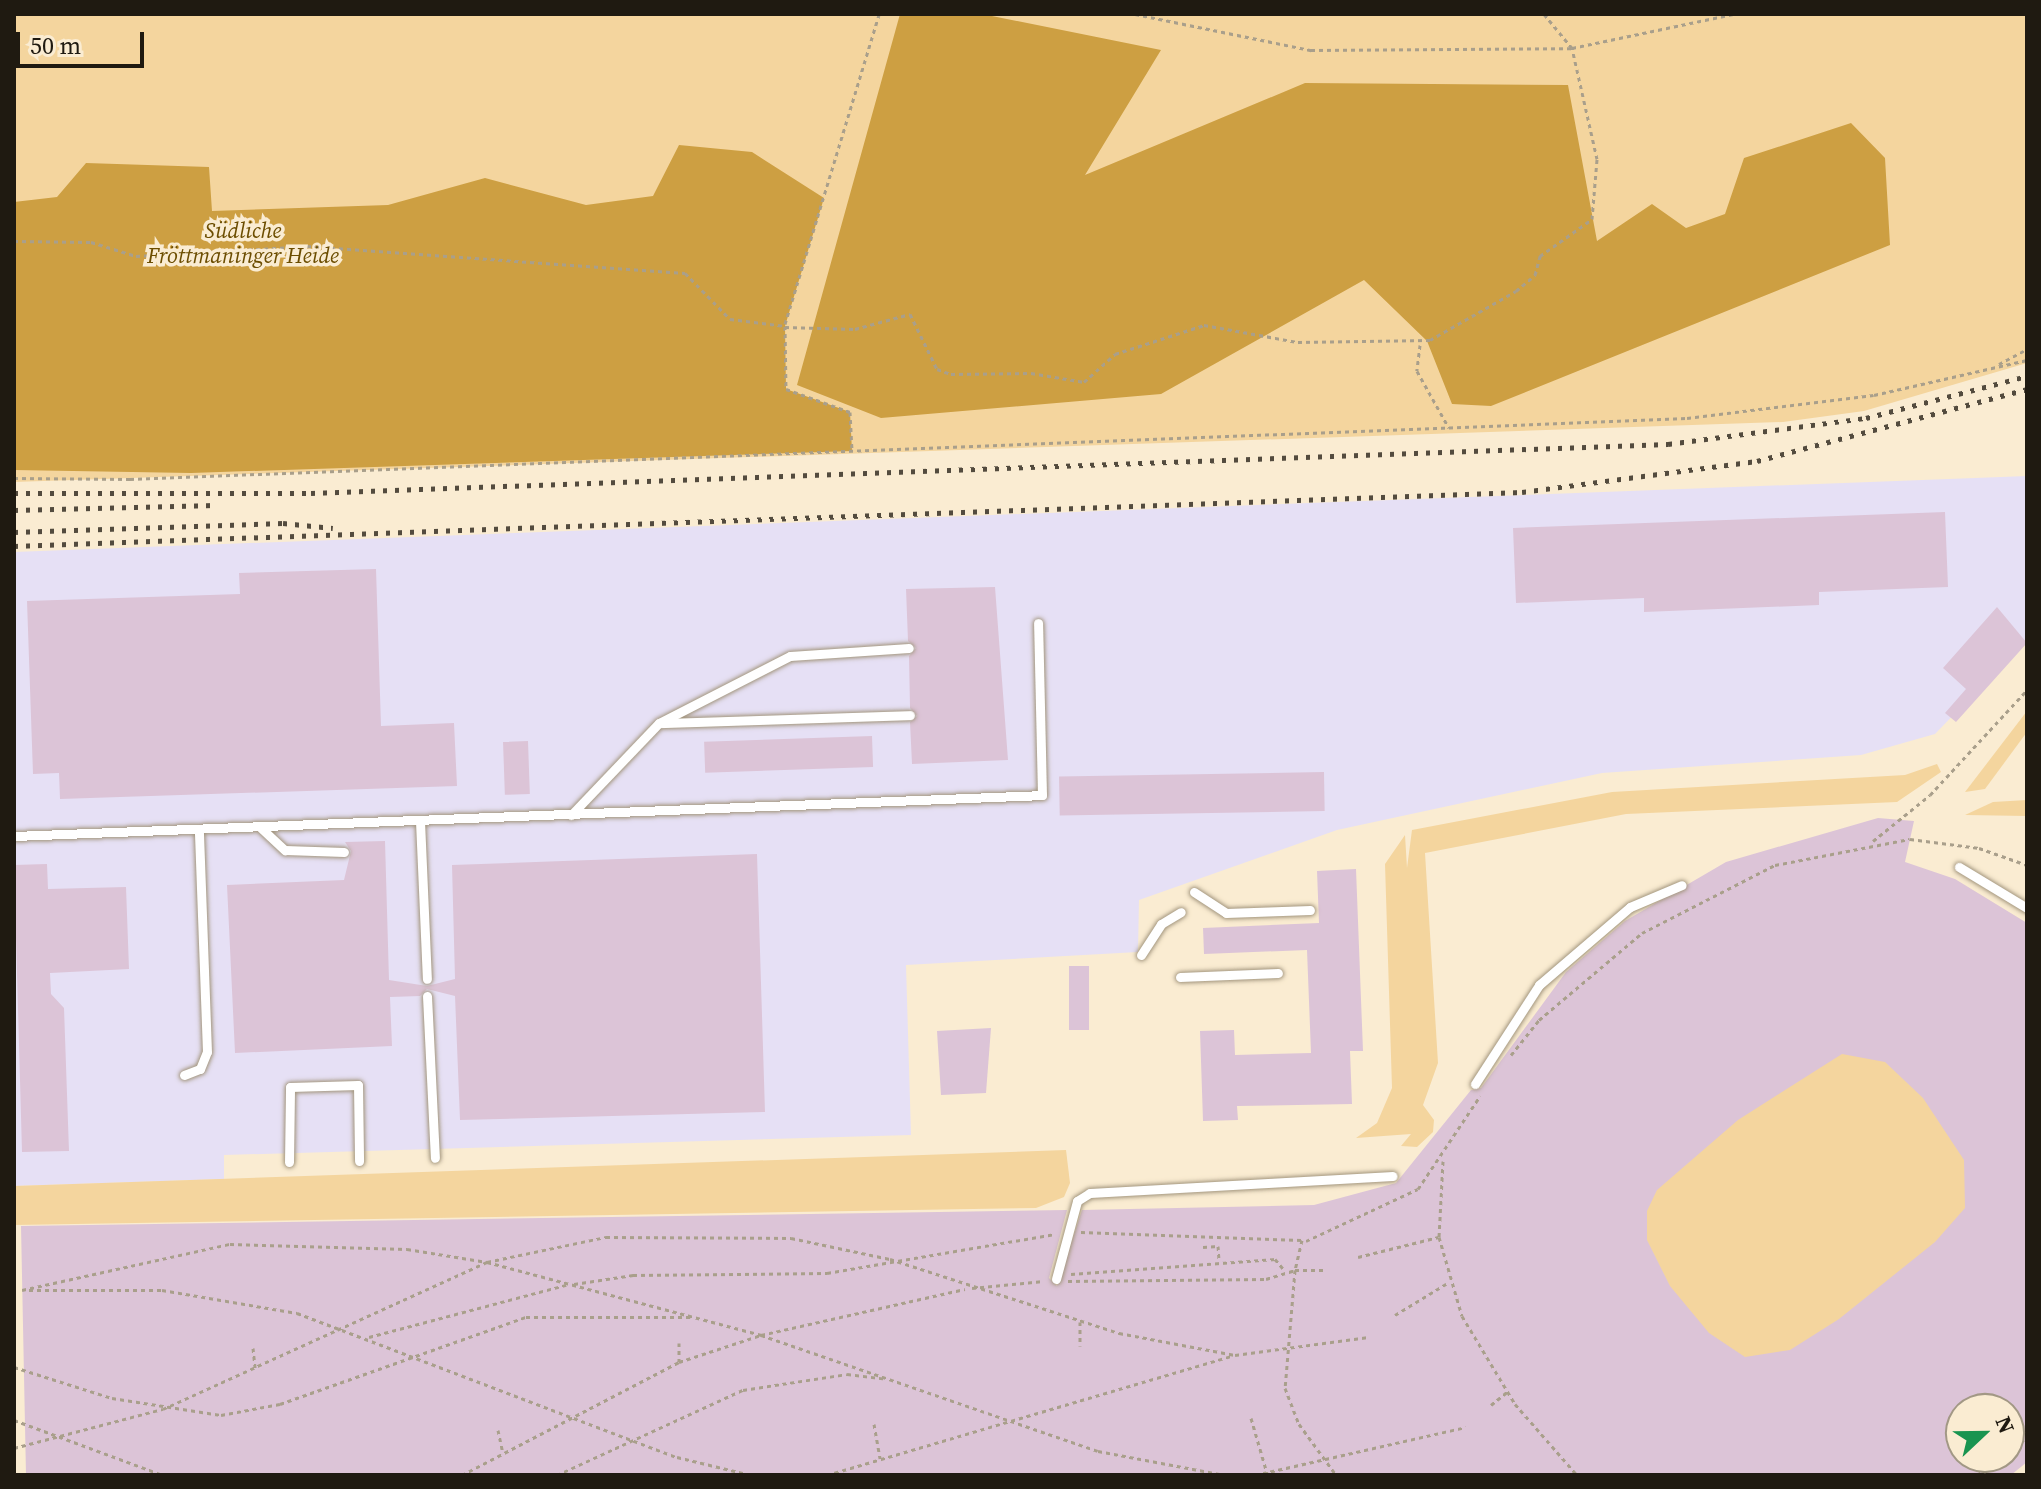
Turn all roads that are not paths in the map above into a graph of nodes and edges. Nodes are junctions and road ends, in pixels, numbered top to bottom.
1 (1038, 623) dead end
2 (909, 648) dead end
3 (910, 715) dead end
4 (659, 723) junction
5 (571, 815) junction
6 (420, 821) junction
7 (261, 828) junction
8 (199, 830) junction
9 (14, 836) edge
10 (344, 852) dead end
11 (1959, 867) dead end
12 (1682, 885) dead end
13 (1194, 892) dead end
14 (2027, 908) edge
15 (1310, 910) dead end
16 (1181, 912) dead end
17 (1141, 955) dead end
18 (1278, 973) dead end
19 (1180, 977) dead end
20 (427, 979) dead end
21 (427, 996) dead end
22 (184, 1075) dead end
23 (1478, 1089) road end
24 (435, 1158) dead end
25 (359, 1161) dead end
26 (289, 1162) dead end
27 (1393, 1176) dead end
28 (1056, 1279) road end

1 - 5 lane
2 - 4 lane
3 - 4 lane
4 - 5 lane
5 - 6 lane
6 - 7 lane
6 - 20 lane
7 - 8 lane
7 - 10 lane
8 - 9 lane
8 - 22 lane
11 - 14 lane
12 - 23 lane
13 - 15 lane
16 - 17 lane
18 - 19 lane
21 - 24 lane
25 - 26 lane
27 - 28 lane

